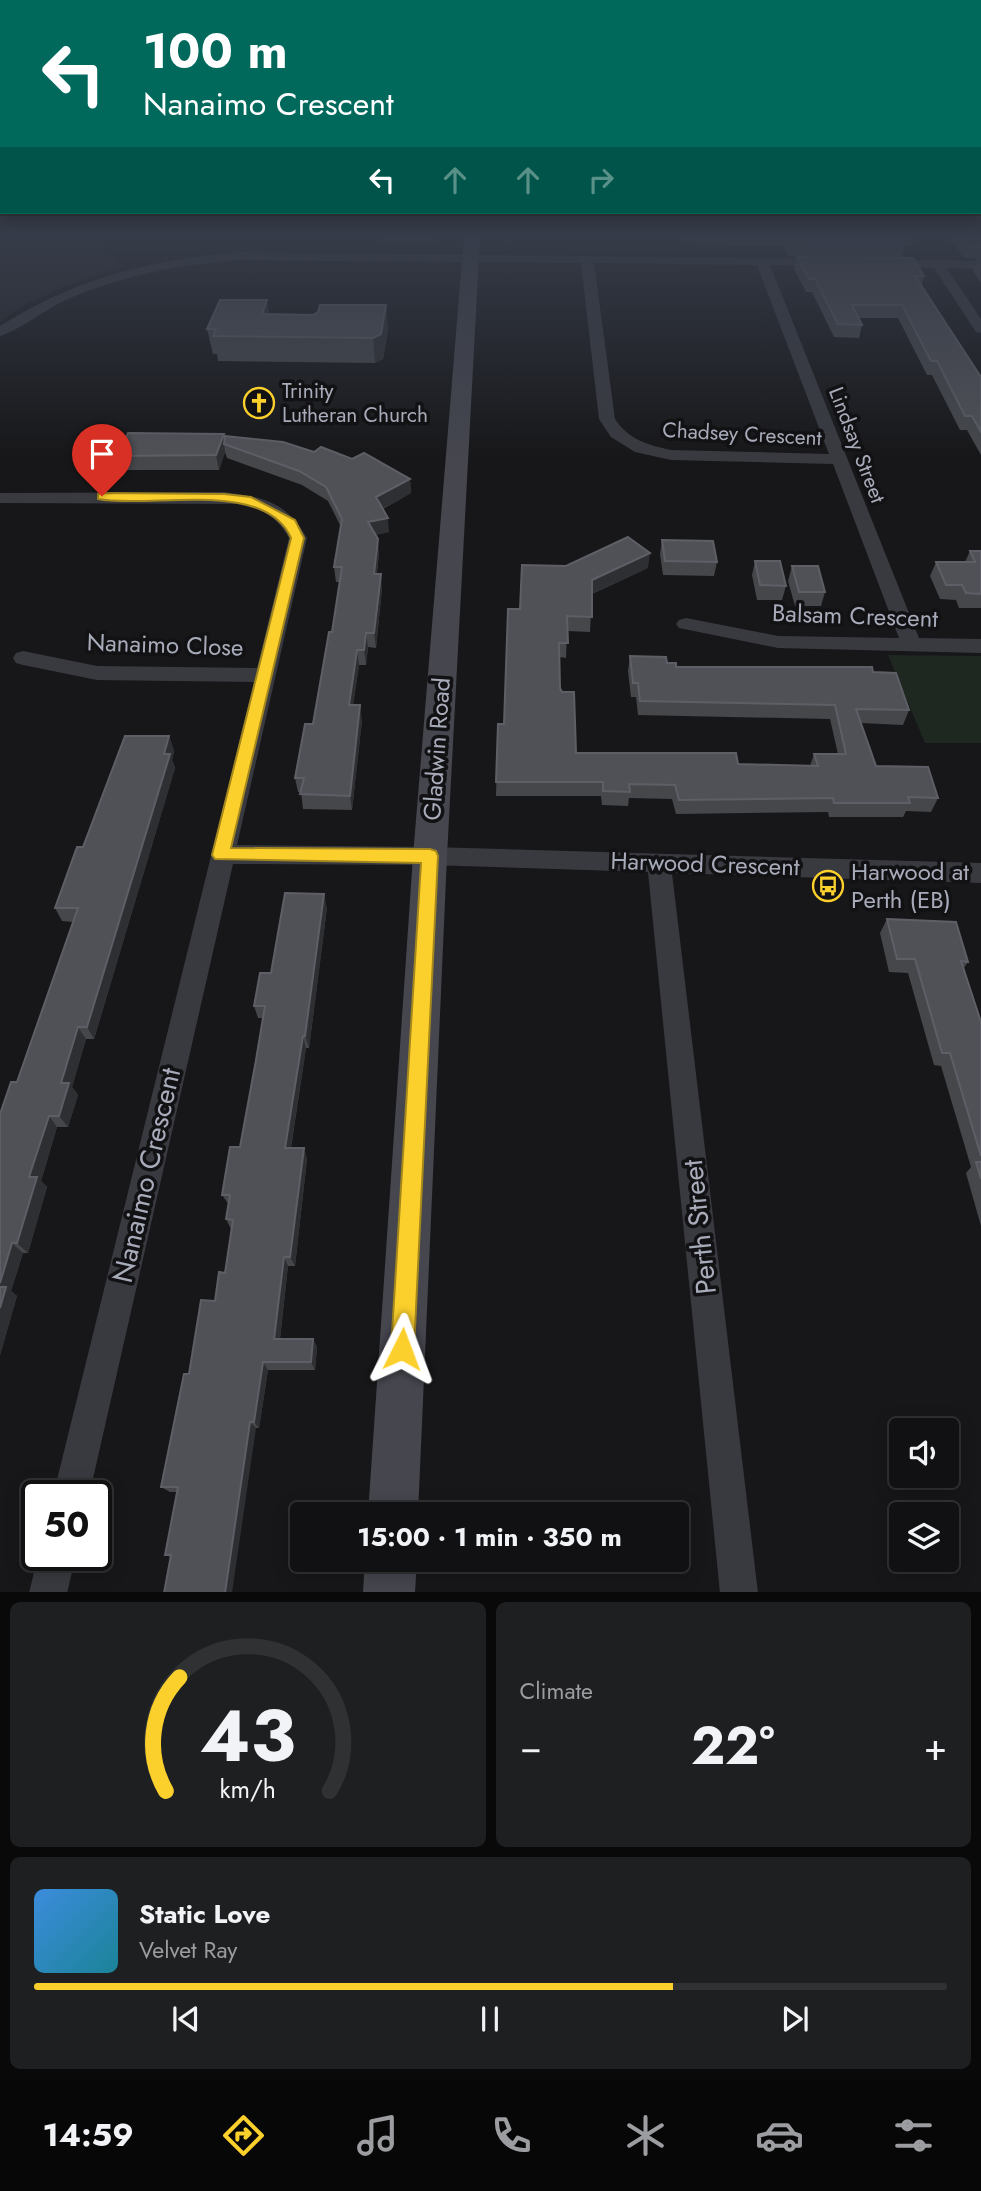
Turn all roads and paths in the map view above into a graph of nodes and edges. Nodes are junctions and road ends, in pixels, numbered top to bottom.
1 (31, 310) edge
2 (468, 310) edge
3 (593, 310) edge
4 (781, 310) edge
5 (969, 310) edge
6 (981, 329) edge
7 (0, 332) edge
8 (838, 459) junction
9 (0, 498) edge
10 (686, 624) dead end
11 (912, 645) junction
12 (981, 646) edge
13 (23, 658) dead end
14 (264, 675) junction
15 (221, 855) junction
16 (430, 856) junction
17 (660, 862) junction
18 (981, 873) edge
19 (75, 1480) edge
20 (394, 1502) edge
21 (53, 1571) edge
22 (390, 1572) edge
23 (48, 1592) edge
24 (389, 1592) edge
25 (739, 1592) edge

1 - 7 street
2 - 16 main road, Gladwin Road
3 - 8 street, Chadsey Crescent
4 - 8 street, Lindsay Street
5 - 6 street
8 - 11 street, Lindsay Street
9 - 14 street, Nanaimo Crescent
10 - 11 street, Balsam Crescent
11 - 12 street, Balsam Crescent
13 - 14 street, Nanaimo Close
14 - 15 street, Nanaimo Crescent
15 - 16 street
15 - 19 street, Nanaimo Crescent
16 - 17 street, Harwood Crescent
16 - 20 main road, Gladwin Road
17 - 18 street, Harwood Crescent
17 - 25 street, Perth Street
21 - 23 street
22 - 24 main road

